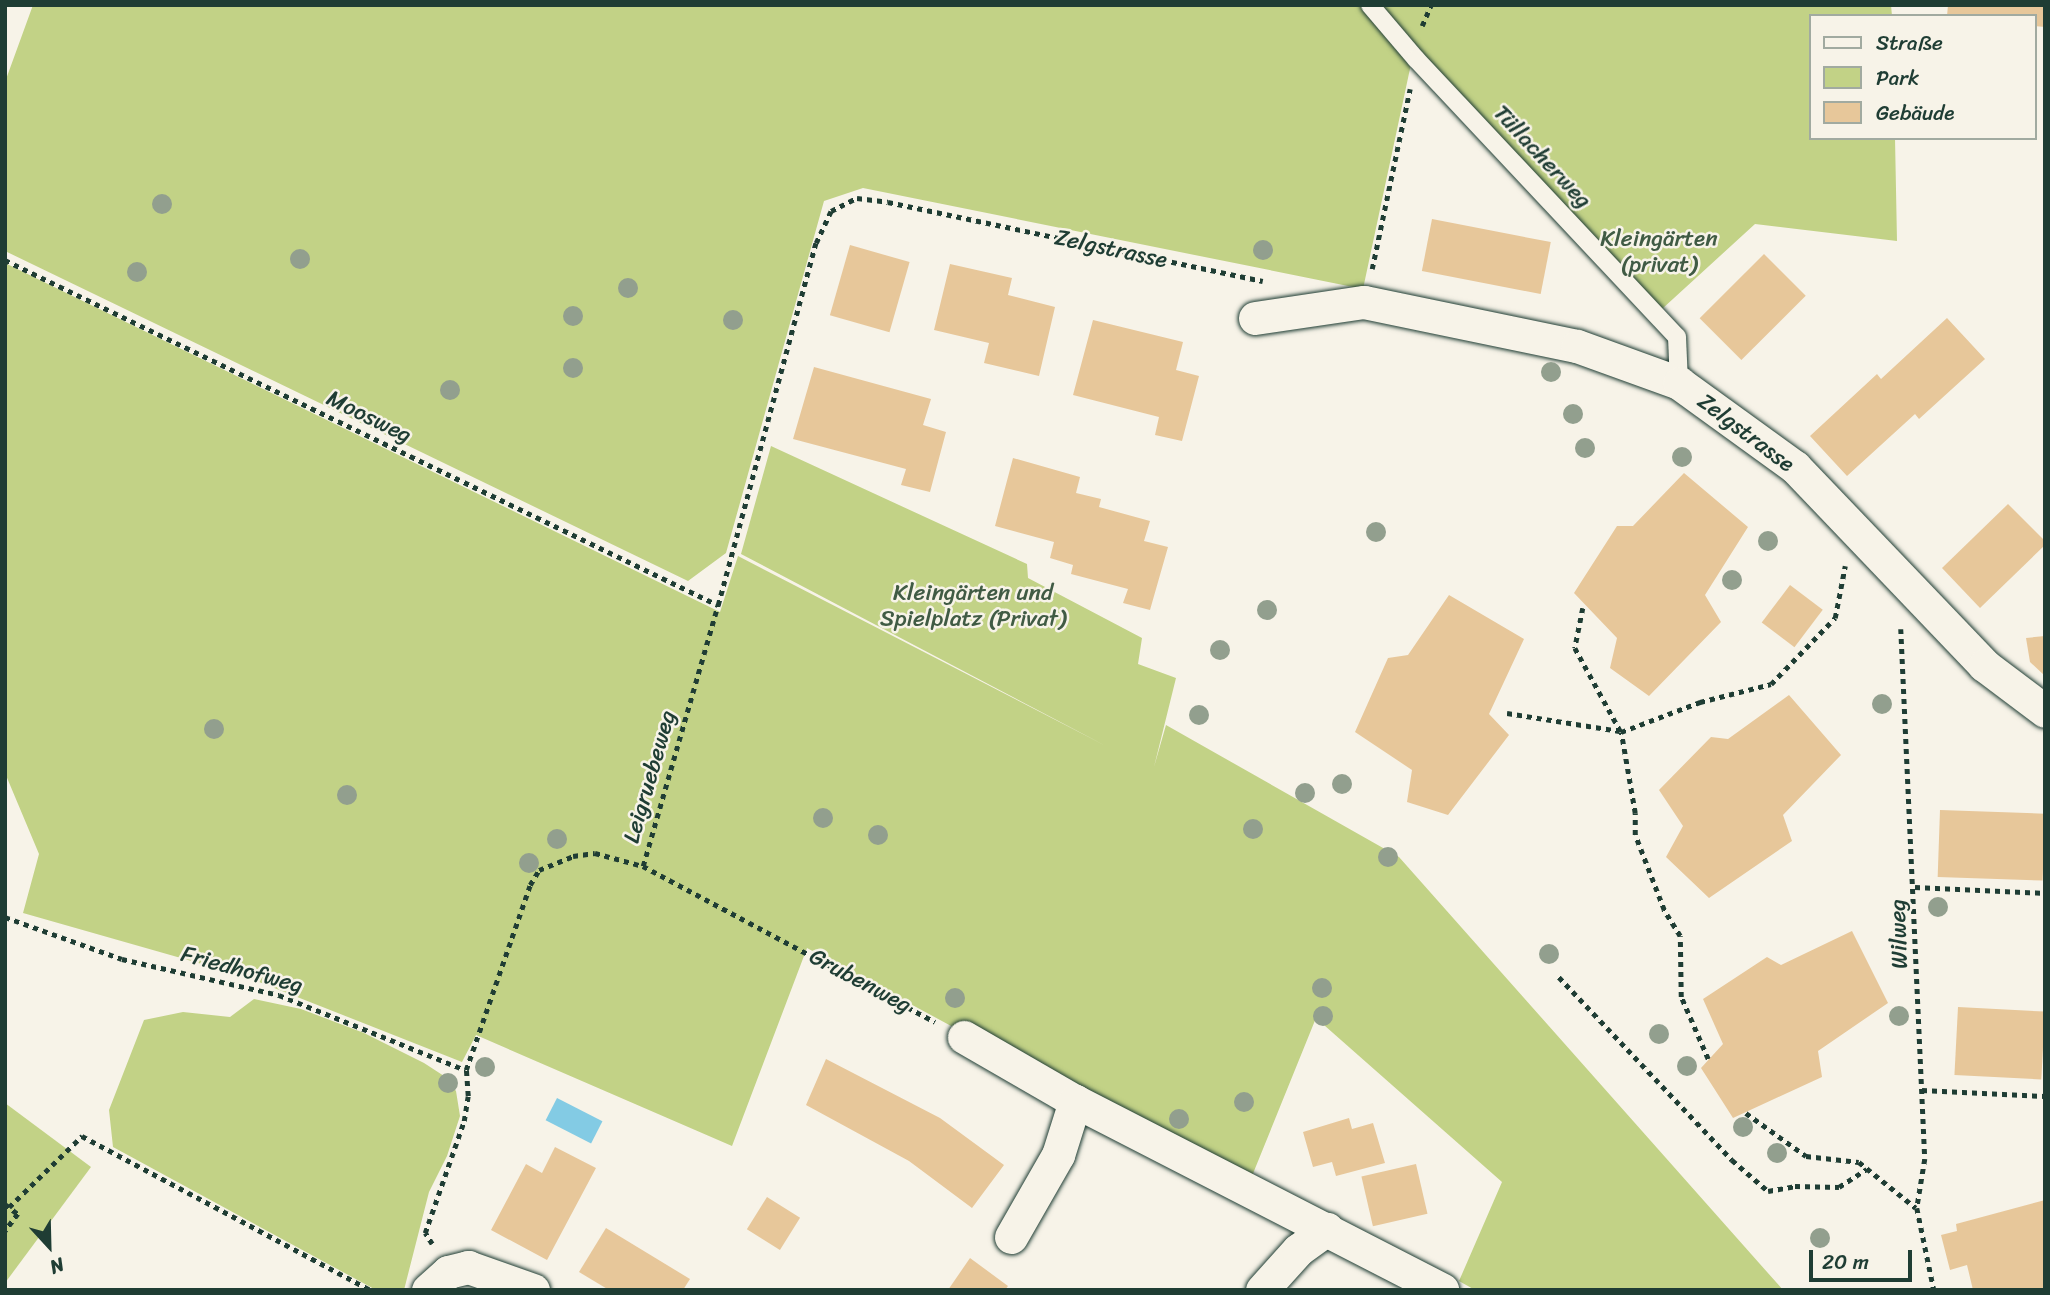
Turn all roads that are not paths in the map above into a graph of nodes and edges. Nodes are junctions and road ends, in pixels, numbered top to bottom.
1 (1370, 5) edge
2 (1255, 318) dead end
3 (1679, 383) junction
4 (2045, 710) edge
5 (964, 1037) road end
6 (1075, 1101) junction
7 (1326, 1229) junction
8 (1010, 1237) dead end
9 (438, 1281) edge
10 (533, 1290) edge
11 (1262, 1290) edge
12 (1442, 1290) edge

1 - 3 lane, Tüllacherweg
2 - 3 street, Zelgstrasse
3 - 4 street, Zelgstrasse
5 - 6 street
6 - 7 street
6 - 8 street
7 - 11 street
7 - 12 street
9 - 10 street

